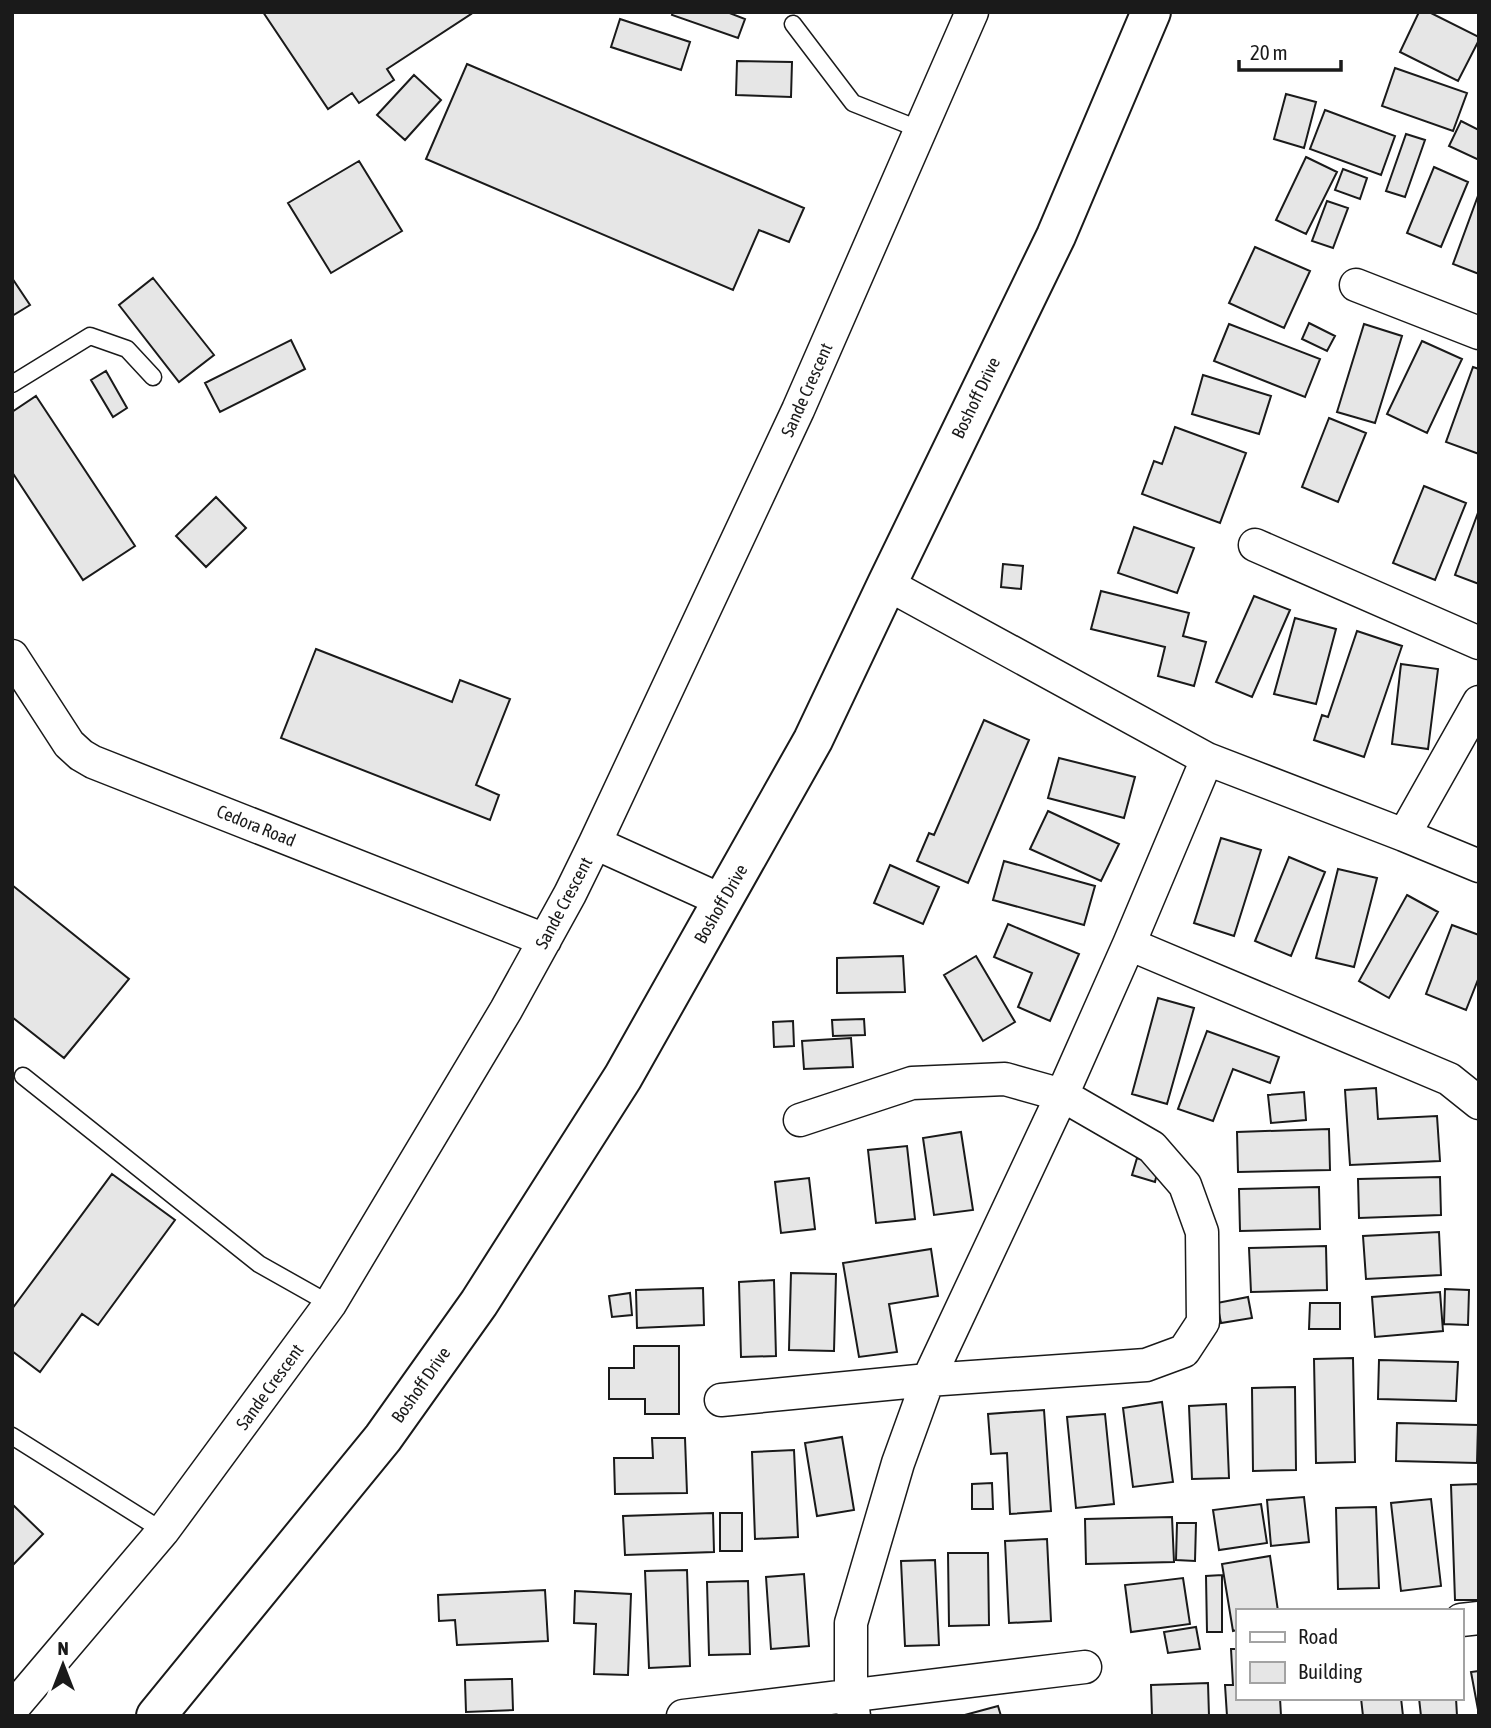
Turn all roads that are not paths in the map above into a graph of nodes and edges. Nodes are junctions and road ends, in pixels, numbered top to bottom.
1 (972, 12) edge
2 (1151, 12) edge
3 (793, 24) dead end
4 (921, 130) junction
5 (1356, 285) dead end
6 (1479, 333) edge
7 (153, 377) dead end
8 (12, 384) edge
9 (1255, 545) dead end
10 (887, 584) junction
11 (1479, 643) edge
12 (12, 656) edge
13 (1479, 702) edge
14 (1207, 759) junction
15 (1404, 835) junction
16 (595, 843) junction
17 (1479, 866) edge
18 (723, 901) junction
19 (545, 940) junction
20 (1129, 944) junction
21 (23, 1076) dead end
22 (1062, 1095) junction
23 (1479, 1103) edge
24 (800, 1120) dead end
25 (330, 1304) junction
26 (928, 1380) junction
27 (721, 1400) dead end
28 (12, 1436) edge
29 (163, 1531) junction
30 (1085, 1667) dead end
31 (853, 1705) edge
32 (12, 1709) edge
33 (156, 1716) edge
34 (683, 1716) edge

1 - 4 street, Sande Crescent
2 - 10 main road, Boshoff Drive
3 - 4 lane
4 - 16 street, Sande Crescent
5 - 6 street
7 - 8 lane
9 - 11 street
10 - 14 street
10 - 18 main road, Boshoff Drive
12 - 19 street, Cedora Road
13 - 15 street
14 - 15 street
14 - 20 street
15 - 17 street
16 - 18 street
16 - 19 street, Sande Crescent
18 - 33 main road, Boshoff Drive
19 - 25 street, Sande Crescent
20 - 22 street
20 - 23 street
21 - 25 lane
22 - 24 street
22 - 26 street
22 - 26 street
25 - 29 street, Sande Crescent
26 - 27 street
26 - 31 street
28 - 29 lane
29 - 32 street, Sande Crescent
30 - 31 street
31 - 34 street

